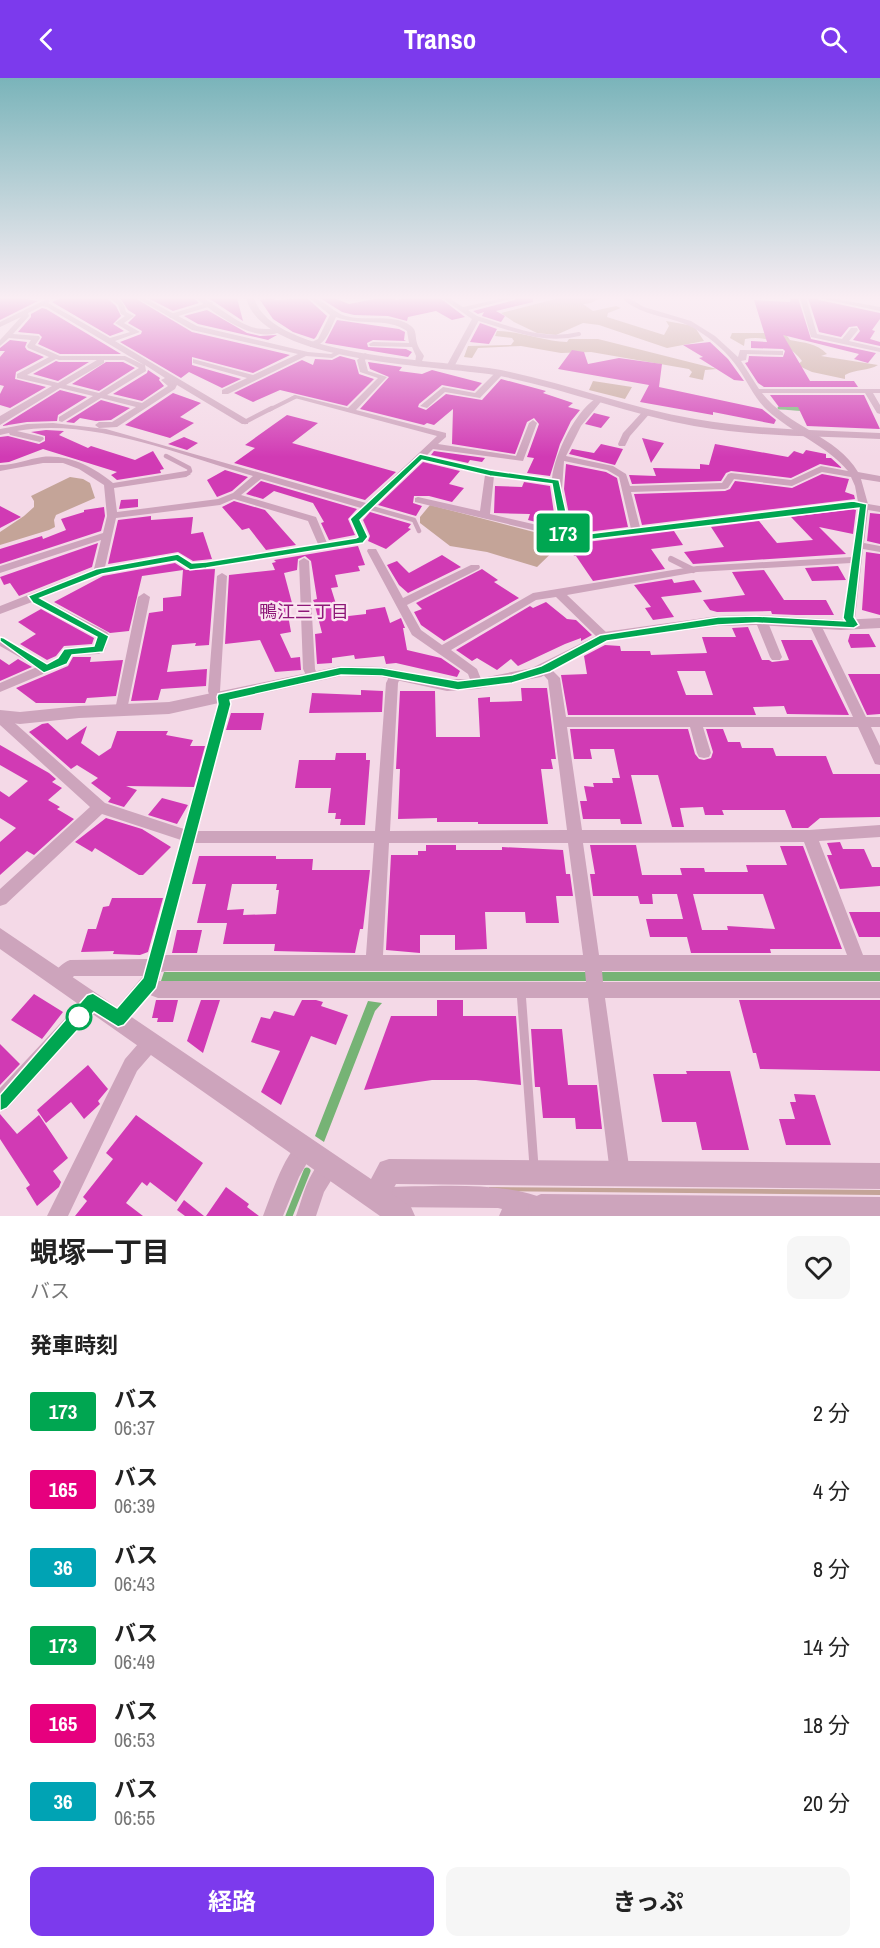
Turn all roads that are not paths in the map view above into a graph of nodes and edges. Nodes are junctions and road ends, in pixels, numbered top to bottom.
1 (42, 351) edge
2 (124, 351) edge
3 (292, 351) edge
4 (340, 351) joint
5 (417, 351) edge
6 (458, 351) edge
7 (726, 351) edge
8 (780, 353) dead end
9 (304, 354) junction
10 (365, 355) junction
11 (54, 357) junction
12 (102, 358) junction
13 (136, 359) junction
14 (736, 360) junction
15 (196, 361) dead end
16 (418, 361) junction
17 (451, 365) junction
18 (143, 369) junction
19 (500, 373) junction
20 (254, 378) junction
21 (59, 385) junction
22 (185, 387) junction
23 (756, 391) junction
24 (867, 391) junction
25 (880, 391) edge
26 (225, 392) dead end
27 (101, 395) junction
28 (295, 397) joint
29 (600, 398) junction
30 (144, 406) junction
31 (424, 406) dead end
32 (350, 411) junction
33 (648, 411) junction
34 (880, 411) edge
35 (0, 422) edge
36 (245, 422) joint
37 (533, 423) dead end
38 (11, 429) junction
39 (0, 432) edge
40 (112, 432) junction
41 (807, 433) junction
42 (880, 436) edge
43 (40, 439) dead end
44 (622, 444) dead end
45 (431, 446) junction
46 (166, 456) dead end
47 (420, 457) junction
48 (562, 458) junction
49 (0, 468) edge
50 (490, 473) junction
51 (186, 474) joint
52 (260, 475) junction
53 (856, 476) junction
54 (880, 479) edge
55 (556, 482) junction
56 (110, 486) junction
57 (626, 489) junction
58 (233, 496) junction
59 (418, 500) dead end
60 (864, 506) junction
61 (368, 507) junction
62 (880, 509) edge
63 (485, 515) junction
64 (112, 516) junction
65 (419, 531) dead end
66 (638, 531) junction
67 (562, 534) junction
68 (107, 535) junction
69 (858, 545) junction
70 (324, 546) junction
71 (880, 549) edge
72 (372, 551) dead end
73 (671, 559) dead end
74 (304, 561) dead end
75 (856, 561) junction
76 (475, 567) dead end
77 (0, 570) edge
78 (693, 570) junction
79 (99, 571) junction
80 (222, 576) dead end
81 (559, 593) junction
82 (33, 596) junction
83 (144, 597) dead end
84 (401, 604) junction
85 (0, 610) edge
86 (761, 620) junction
87 (880, 623) edge
88 (815, 624) junction
89 (854, 625) junction
90 (604, 637) junction
91 (0, 641) edge
92 (442, 650) junction
93 (776, 657) dead end
94 (44, 669) junction
95 (545, 669) junction
96 (396, 674) junction
97 (312, 676) junction
98 (477, 684) junction
99 (0, 688) edge
100 (219, 698) junction
101 (121, 710) junction
102 (2, 719) edge
103 (560, 722) junction
104 (695, 722) junction
105 (861, 722) junction
106 (880, 722) edge
107 (704, 753) dead end
108 (880, 759) edge
109 (100, 807) junction
110 (880, 831) edge
111 (382, 836) junction
112 (575, 836) junction
113 (809, 836) junction
114 (189, 837) junction
115 (0, 899) edge
116 (0, 937) edge
117 (374, 963) junction
118 (858, 963) junction
119 (880, 963) edge
120 (155, 966) junction
121 (593, 977) junction
122 (60, 978) junction
123 (148, 984) junction
124 (521, 990) junction
125 (880, 990) edge
126 (93, 1001) junction
127 (118, 1019) junction
128 (151, 1042) junction
129 (0, 1102) edge
130 (305, 1149) junction
131 (330, 1166) junction
132 (535, 1173) junction
133 (620, 1173) junction
134 (880, 1176) edge
135 (375, 1197) junction
136 (541, 1207) junction
137 (880, 1210) edge
138 (57, 1216) edge
139 (273, 1216) edge
140 (306, 1216) edge
141 (402, 1216) edge
142 (509, 1216) edge

1 - 11 street
2 - 13 street
3 - 9 street
4 - 9 street
4 - 10 street
5 - 16 street
6 - 17 street
7 - 14 street
8 - 14 street
9 - 20 street
10 - 16 street
10 - 32 street
11 - 12 street
11 - 21 street
12 - 13 street
12 - 21 street
13 - 18 street
13 - 22 street
14 - 23 street
15 - 20 street
16 - 17 street
17 - 19 street
18 - 27 street
18 - 30 street
19 - 29 street
19 - 31 street
20 - 26 street
21 - 27 street
21 - 35 street
22 - 36 street
22 - 40 street
23 - 24 street
23 - 41 street
24 - 25 street
24 - 34 street
27 - 30 street
27 - 30 street
28 - 32 street
28 - 36 lane
29 - 33 street
29 - 48 street
32 - 45 street
33 - 41 street
33 - 44 street
37 - 45 street
38 - 39 street
38 - 40 street
38 - 43 street
40 - 52 street
41 - 42 street
41 - 53 street
45 - 47 street
46 - 51 lane
47 - 50 street
47 - 61 street
48 - 55 street
48 - 57 street
49 - 56 street
50 - 55 street
50 - 63 street
51 - 56 street
52 - 58 street
52 - 61 street
53 - 54 street
53 - 57 street
53 - 60 street
55 - 67 street
56 - 64 street
57 - 66 street
58 - 64 street
58 - 70 street
59 - 63 street
60 - 62 street
60 - 66 street
60 - 69 street
61 - 65 lane
61 - 70 street
63 - 67 street
64 - 68 street
66 - 67 street
68 - 77 street
68 - 79 street
69 - 71 street
69 - 75 street
70 - 79 street
72 - 84 street
73 - 78 lane
74 - 97 street
75 - 78 street
75 - 89 street
76 - 84 street
78 - 81 street
79 - 82 street
80 - 100 street
81 - 90 street
81 - 92 street
82 - 85 street
82 - 94 street
83 - 101 street
84 - 92 street
86 - 88 street
86 - 90 street
86 - 93 street
87 - 89 street
88 - 89 street
88 - 105 street
90 - 95 street
91 - 94 street
92 - 98 street
94 - 99 street
95 - 98 street
95 - 103 street
96 - 97 street
96 - 98 street
96 - 111 street
97 - 100 street
100 - 101 street
100 - 114 street
101 - 102 street
102 - 109 street
103 - 104 street
103 - 112 street
104 - 105 street
104 - 107 street
105 - 106 street
105 - 108 street
109 - 114 street
109 - 115 street
110 - 113 street
111 - 112 street
111 - 114 street
111 - 117 street
112 - 113 street
112 - 121 street
113 - 118 street
114 - 120 street
116 - 122 street
117 - 120 street
117 - 121 street
118 - 119 street
118 - 121 street
120 - 122 street
120 - 123 street
121 - 124 street
121 - 125 street
121 - 133 street
122 - 126 street
123 - 124 street
123 - 127 street
124 - 132 lane
126 - 127 street
126 - 129 street
127 - 128 street
128 - 130 street
128 - 138 street
130 - 131 street
130 - 139 street
131 - 135 street
131 - 140 street
132 - 133 street
132 - 135 street
133 - 134 street
135 - 136 street
135 - 141 street
136 - 137 street
136 - 142 street

